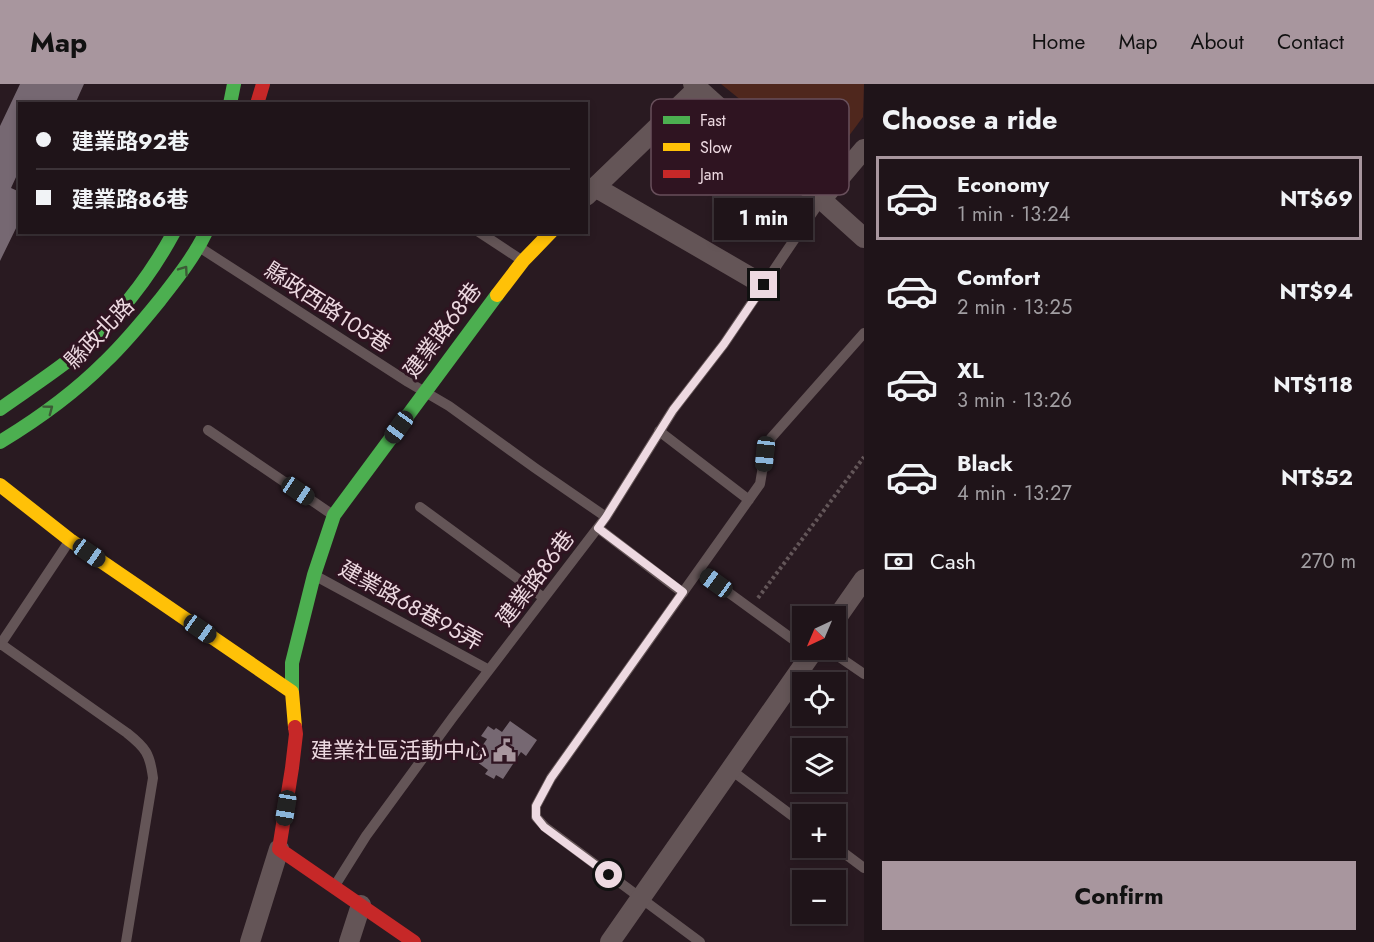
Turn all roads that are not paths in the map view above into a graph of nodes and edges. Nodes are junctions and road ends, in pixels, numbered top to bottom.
1 (234, 84) edge
2 (263, 84) edge
3 (695, 86) edge
4 (682, 99) edge
5 (709, 99) edge
6 (230, 102) edge
7 (258, 102) edge
8 (651, 130) edge
9 (864, 149) edge
10 (849, 167) edge
11 (591, 191) edge
12 (815, 195) edge
13 (825, 195) edge
14 (821, 200) junction
15 (482, 234) edge
16 (549, 234) edge
17 (185, 238) edge
18 (864, 238) edge
19 (523, 261) junction
20 (764, 285) junction
21 (864, 333) edge
22 (425, 392) junction
23 (0, 409) edge
24 (208, 430) dead end
25 (659, 431) junction
26 (0, 442) edge
27 (0, 485) edge
28 (749, 500) junction
29 (420, 507) dead end
30 (334, 515) junction
31 (606, 517) junction
32 (598, 528) junction
33 (70, 540) junction
34 (699, 571) junction
35 (314, 575) junction
36 (864, 579) edge
37 (683, 592) junction
38 (544, 598) junction
39 (845, 606) edge
40 (792, 635) edge
41 (0, 644) edge
42 (806, 660) edge
43 (835, 660) edge
44 (489, 670) junction
45 (864, 674) edge
46 (292, 692) junction
47 (731, 770) junction
48 (792, 816) edge
49 (279, 849) junction
50 (846, 854) edge
51 (864, 868) edge
52 (334, 887) junction
53 (641, 899) junction
54 (361, 905) junction
55 (126, 942) edge
56 (249, 942) edge
57 (349, 942) edge
58 (414, 942) edge
59 (610, 942) edge
60 (700, 942) edge

1 - 6 street
2 - 7 street
3 - 4 street
3 - 5 street
8 - 11 street
9 - 10 street
11 - 20 street
12 - 14 street
13 - 14 street
14 - 18 street
14 - 20 lane, 建業路86巷
15 - 19 lane
16 - 19 street, 建業路68巷
17 - 22 lane, 縣政西路105巷
17 - 23 street, 縣政北路
26 -> 17 street, 縣政北路
19 - 22 street, 建業路68巷
20 - 25 lane, 建業路86巷
21 - 28 lane
22 - 30 street, 建業路68巷
22 - 31 lane, 縣政西路105巷
24 - 30 lane
25 - 28 lane
25 - 31 lane, 建業路86巷
27 - 33 street
28 - 34 lane
29 - 38 lane
30 - 35 street, 建業路68巷
31 - 32 lane, 建業路86巷
32 - 37 lane
32 - 38 lane, 建業路86巷
33 - 41 lane
33 - 46 street
34 - 37 lane
34 - 40 lane
35 - 44 lane, 建業路68巷95弄
35 - 46 street, 建業路68巷
36 - 39 street
37 - 53 lane
38 - 44 lane, 建業路86巷
41 - 55 lane
42 - 47 street
43 - 45 lane
44 - 52 lane, 建業路86巷
46 - 49 street, 建業路68巷
47 - 48 lane
47 - 53 street
49 - 52 street
49 - 56 street
50 - 51 lane
52 - 54 street
53 - 59 street
53 - 60 lane
54 - 57 street
54 - 58 street

